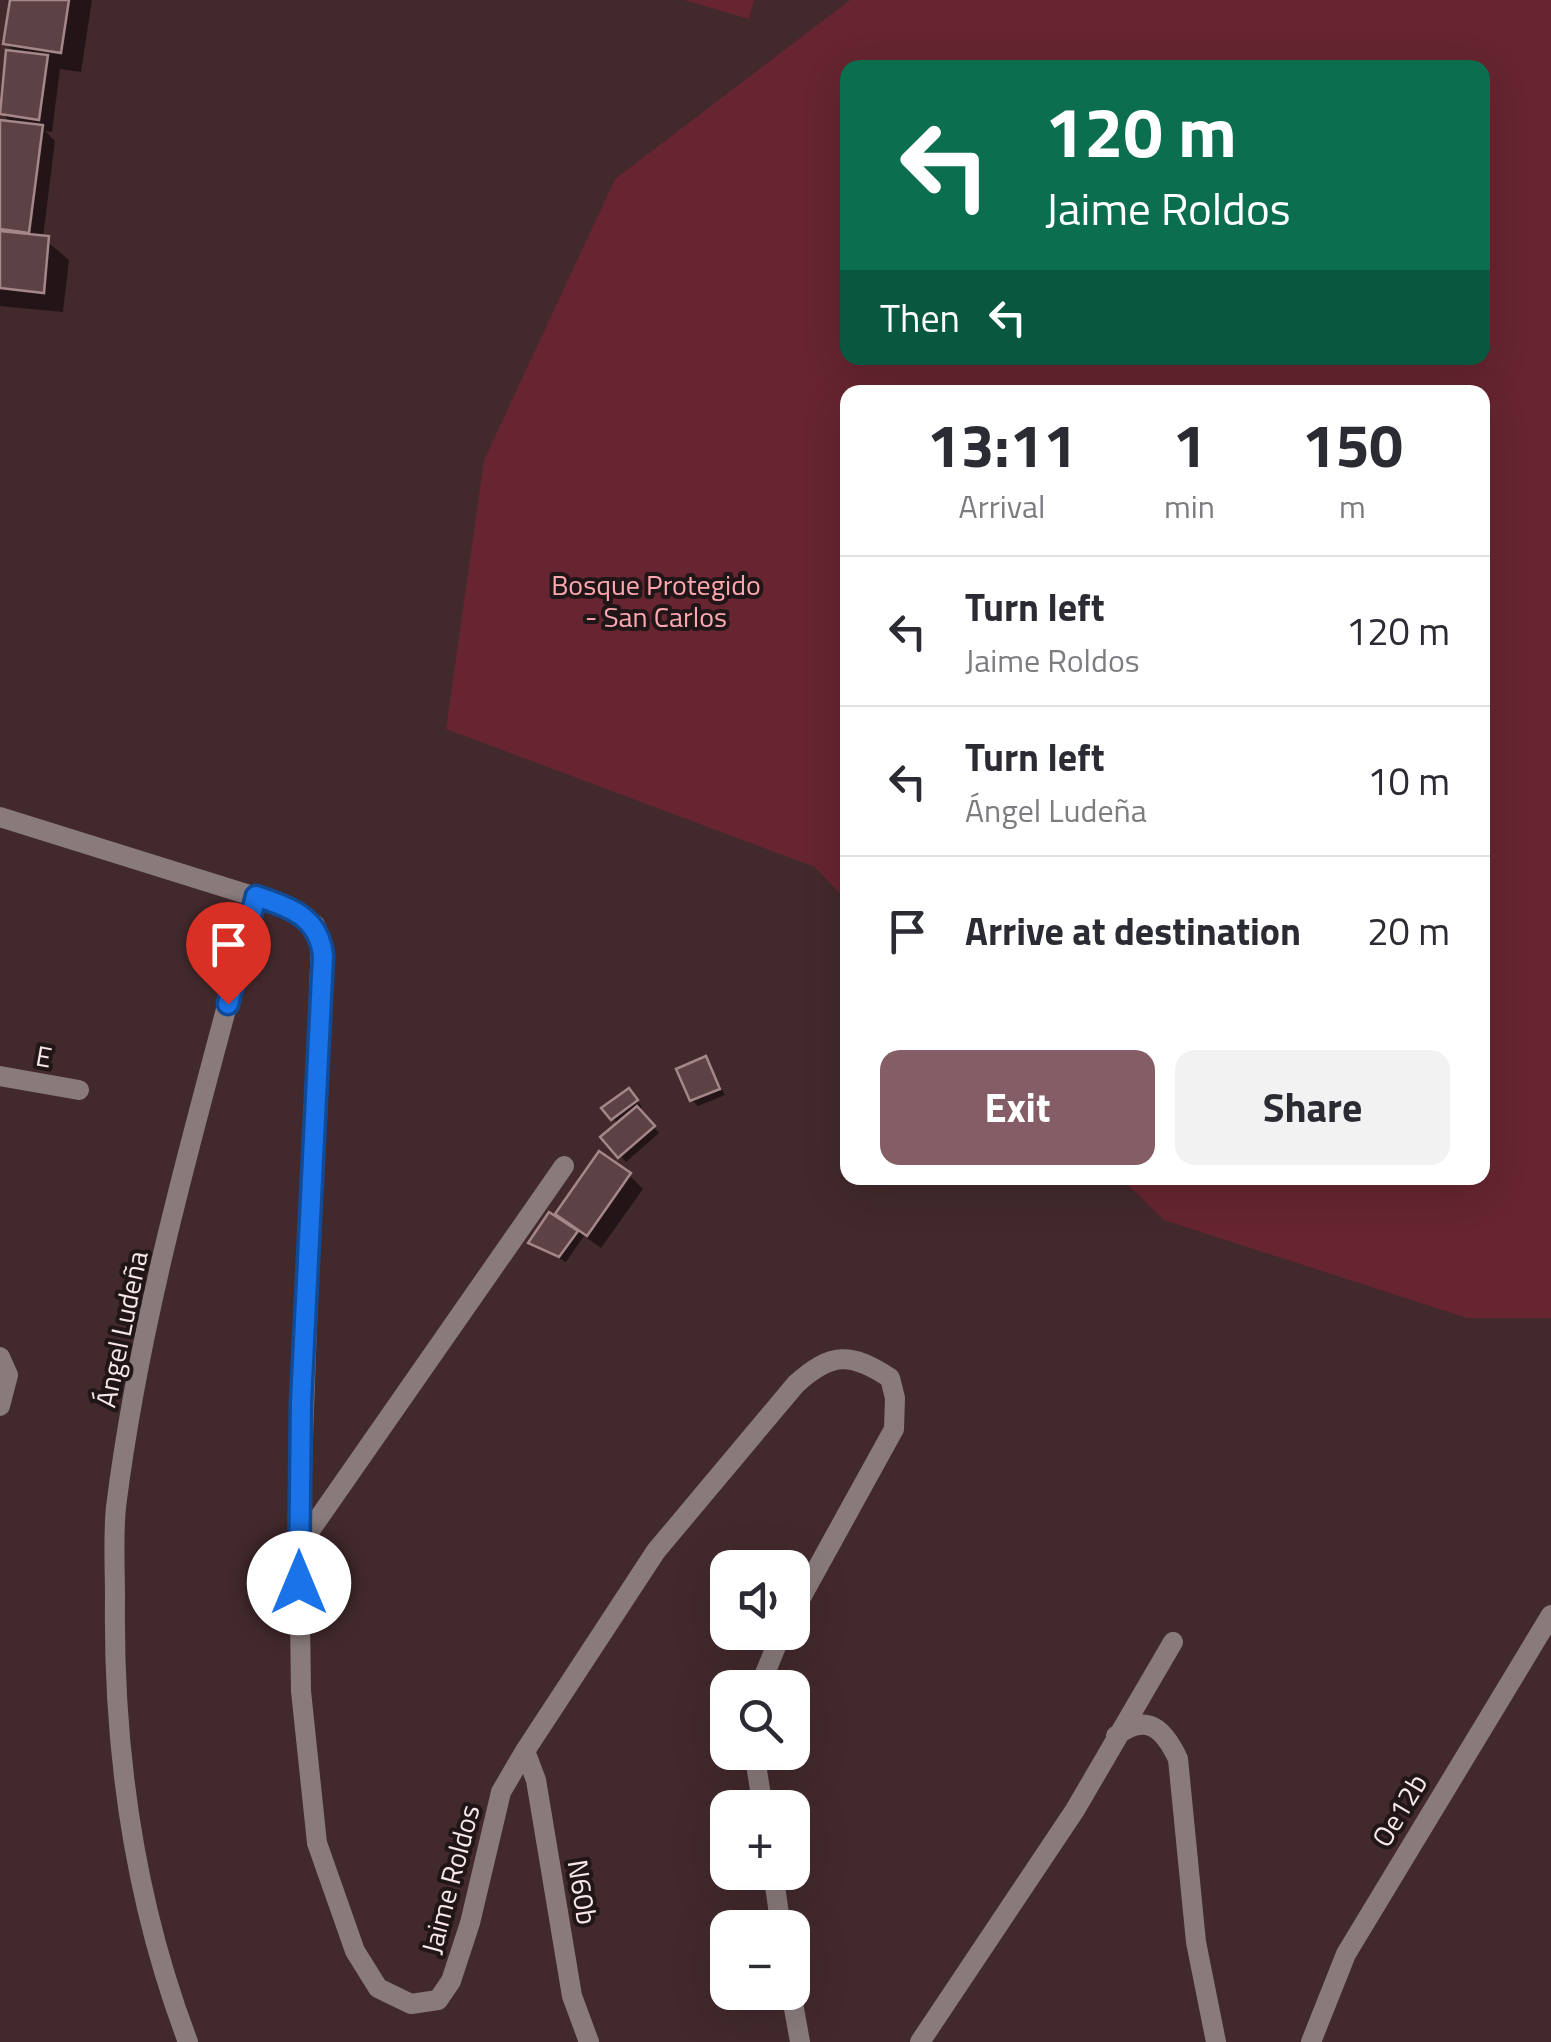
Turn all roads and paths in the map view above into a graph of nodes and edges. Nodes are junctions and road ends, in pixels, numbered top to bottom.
1 (0, 817) edge
2 (256, 896) junction
3 (0, 1076) edge
4 (79, 1090) dead end
5 (564, 1166) dead end
6 (0, 1357) edge
7 (0, 1406) edge
8 (299, 1547) junction
9 (810, 1581) edge
10 (1551, 1615) edge
11 (1173, 1642) dead end
12 (1114, 1737) junction
13 (525, 1751) junction
14 (794, 2010) edge
15 (188, 2042) edge
16 (589, 2042) edge
17 (800, 2042) edge
18 (920, 2042) edge
19 (1216, 2042) edge
20 (1311, 2042) edge

1 - 2 street
2 - 8 street, Jaime Roldos
2 - 15 street, Ángel Ludeña
3 - 4 street, E
5 - 8 street
6 - 7 street
8 - 13 street, Jaime Roldos
9 - 13 street, Jaime Roldos
10 - 20 street, Oe12b
11 - 12 street
12 - 18 street
12 - 19 street
13 - 16 street, N60b
14 - 17 street

